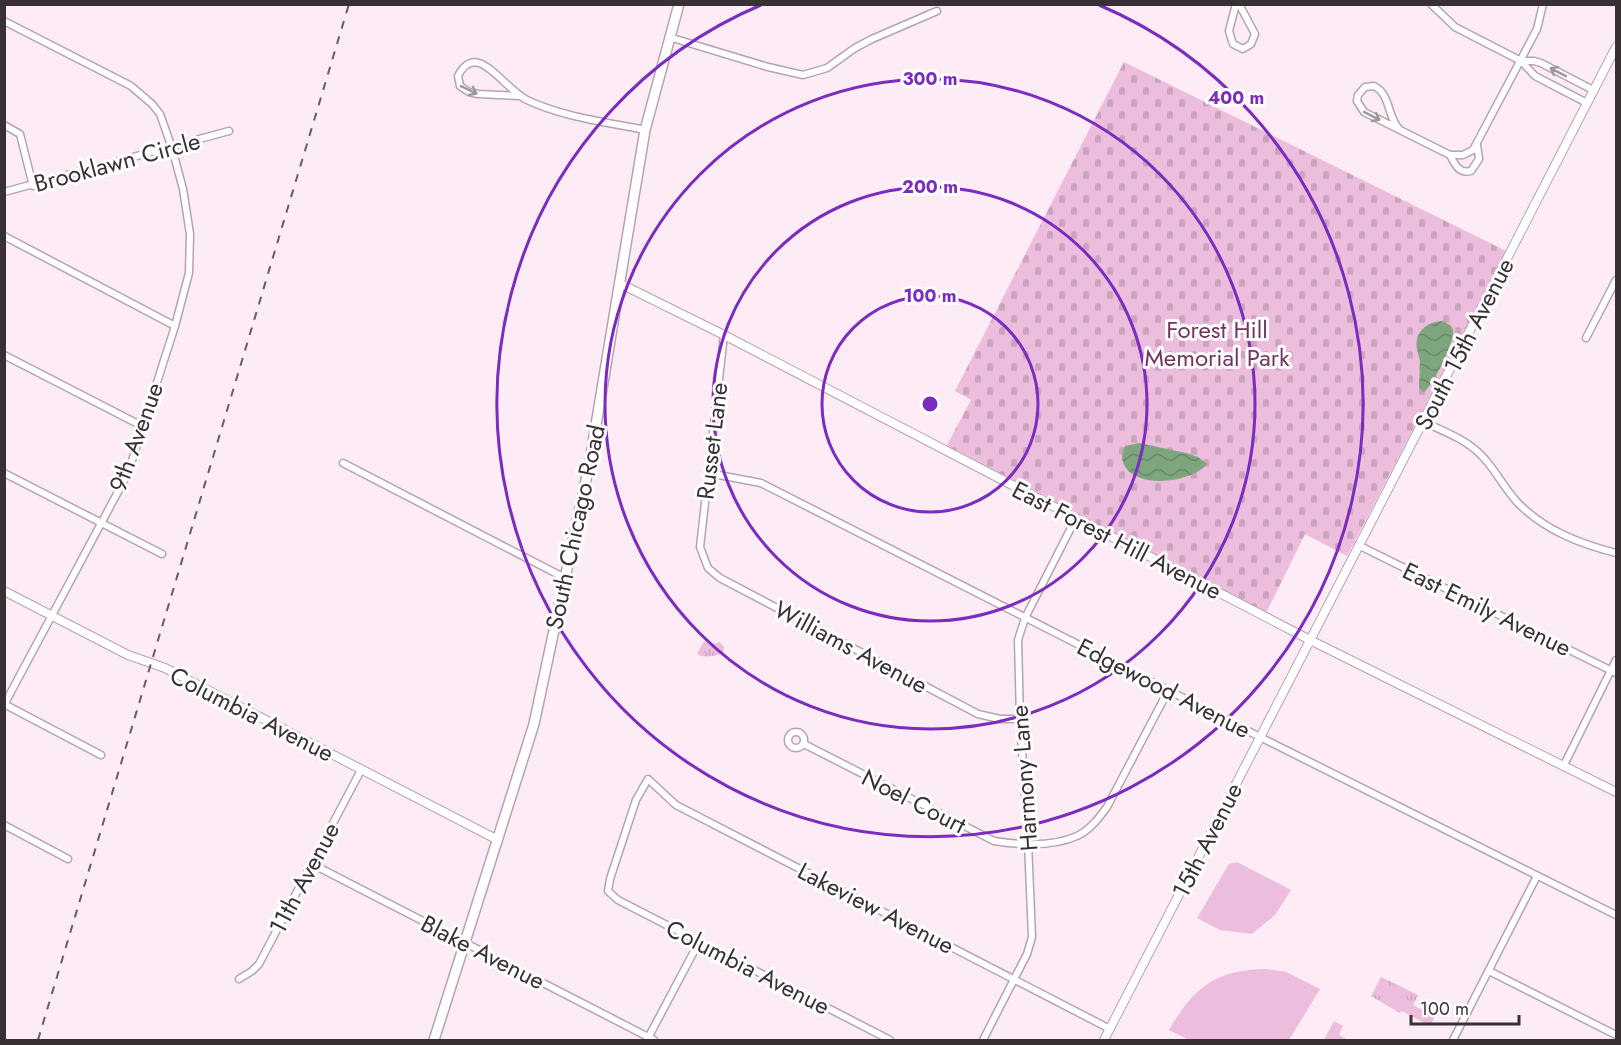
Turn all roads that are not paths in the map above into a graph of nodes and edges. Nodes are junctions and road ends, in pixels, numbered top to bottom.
1 (679, 4) edge
2 (1237, 4) edge
3 (1431, 4) edge
4 (1544, 4) edge
5 (937, 11) dead end
6 (4, 21) edge
7 (668, 37) junction
8 (1617, 47) edge
9 (1521, 61) junction
10 (1593, 90) junction
11 (520, 96) junction
12 (1587, 103) junction
13 (4, 125) edge
14 (645, 129) junction
15 (1400, 130) junction
16 (229, 131) dead end
17 (1477, 145) junction
18 (172, 148) junction
19 (1450, 155) junction
20 (33, 186) junction
21 (4, 192) edge
22 (4, 236) edge
23 (1617, 280) edge
24 (621, 284) junction
25 (175, 326) junction
26 (724, 335) junction
27 (1586, 338) dead end
28 (4, 355) edge
29 (1424, 422) junction
30 (142, 426) junction
31 (343, 464) dead end
32 (4, 473) edge
33 (708, 473) junction
34 (1076, 518) junction
35 (102, 522) junction
36 (1358, 545) junction
37 (700, 547) joint
38 (1617, 553) edge
39 (162, 554) dead end
40 (565, 578) junction
41 (4, 591) edge
42 (51, 615) junction
43 (1025, 618) junction
44 (1310, 640) junction
45 (1617, 660) edge
46 (1614, 672) edge
47 (1168, 691) junction
48 (5, 705) edge
49 (1020, 719) junction
50 (1260, 737) junction
51 (804, 744) dead end
52 (101, 755) dead end
53 (1564, 765) junction
54 (361, 770) junction
55 (648, 779) joint
56 (1617, 792) edge
57 (4, 825) edge
58 (498, 840) junction
59 (1028, 843) junction
60 (68, 859) dead end
61 (312, 864) junction
62 (1537, 876) junction
63 (1616, 914) edge
64 (465, 942) junction
65 (699, 942) junction
66 (1489, 971) junction
67 (239, 979) dead end
68 (1014, 980) junction
69 (1110, 1029) junction
70 (1617, 1035) edge
71 (876, 1037) edge
72 (650, 1040) edge
73 (434, 1041) edge
74 (890, 1041) edge
75 (983, 1041) edge
76 (1104, 1041) edge
77 (1453, 1041) edge

1 - 7 main road, South Chicago Road
2 - 2 street
3 - 9 street
4 - 9 street
5 - 7 street
6 - 18 street
7 - 14 main road, South Chicago Road
8 - 10 street, South 15th Avenue
10 -> 9 street
9 - 12 street
9 - 17 street
10 - 12 street, South 15th Avenue
11 -> 11 street
11 - 14 street
12 - 29 street, South 15th Avenue
13 - 20 street
14 - 24 main road, South Chicago Road
15 -> 15 street
15 - 19 street
16 - 18 street, Brooklawn Circle
17 - 19 street
17 - 19 street
18 - 20 street, Brooklawn Circle
18 - 25 street, 9th Avenue
20 - 21 street, Brooklawn Circle
22 - 25 street
23 - 27 street
24 - 26 street, East Forest Hill Avenue
24 - 40 main road, South Chicago Road
25 - 30 street, 9th Avenue
26 - 33 street, Russet Lane
26 - 34 street, East Forest Hill Avenue
28 - 30 street
29 - 36 street, South 15th Avenue
29 - 38 street
30 - 35 street, 9th Avenue
31 - 40 street
32 - 35 street
33 - 37 street, Russet Lane
33 - 43 street, Edgewood Avenue
34 - 43 street, Harmony Lane
34 - 44 street, East Forest Hill Avenue
35 - 39 street
35 - 42 street, 9th Avenue
36 - 44 street, South 15th Avenue
36 - 46 street, East Emily Avenue
37 - 49 street, Williams Avenue
40 - 58 main road, South Chicago Road
41 - 42 street, Columbia Avenue
42 - 48 street, 9th Avenue
42 - 54 street, Columbia Avenue
43 - 47 street, Edgewood Avenue
43 - 49 street, Harmony Lane
44 - 50 street, 15th Avenue
44 - 53 street, East Forest Hill Avenue
45 - 46 street
46 - 53 street
47 - 50 street, Edgewood Avenue
47 - 59 street, Noel Court
48 - 52 street
49 - 59 street, Harmony Lane
50 - 62 street, Edgewood Avenue
50 - 69 street, 15th Avenue
51 - 59 street, Noel Court
53 - 56 street, East Forest Hill Avenue
54 - 58 street, Columbia Avenue
54 - 61 street, 11th Avenue
55 - 65 street, Columbia Avenue
55 - 68 street, Lakeview Avenue
57 - 60 street
58 - 64 main road, South Chicago Road
59 - 68 street, Harmony Lane
61 - 64 street, Blake Avenue
61 - 67 street, 11th Avenue
62 - 63 street, Edgewood Avenue
62 - 66 street
64 - 72 street, Blake Avenue
64 - 73 main road, South Chicago Road
65 - 71 street, Columbia Avenue
65 - 72 street
66 - 70 street
66 - 77 street
68 - 69 street, Lakeview Avenue
68 - 75 street, Harmony Lane
69 - 76 street, 15th Avenue
71 - 74 street, Columbia Avenue

